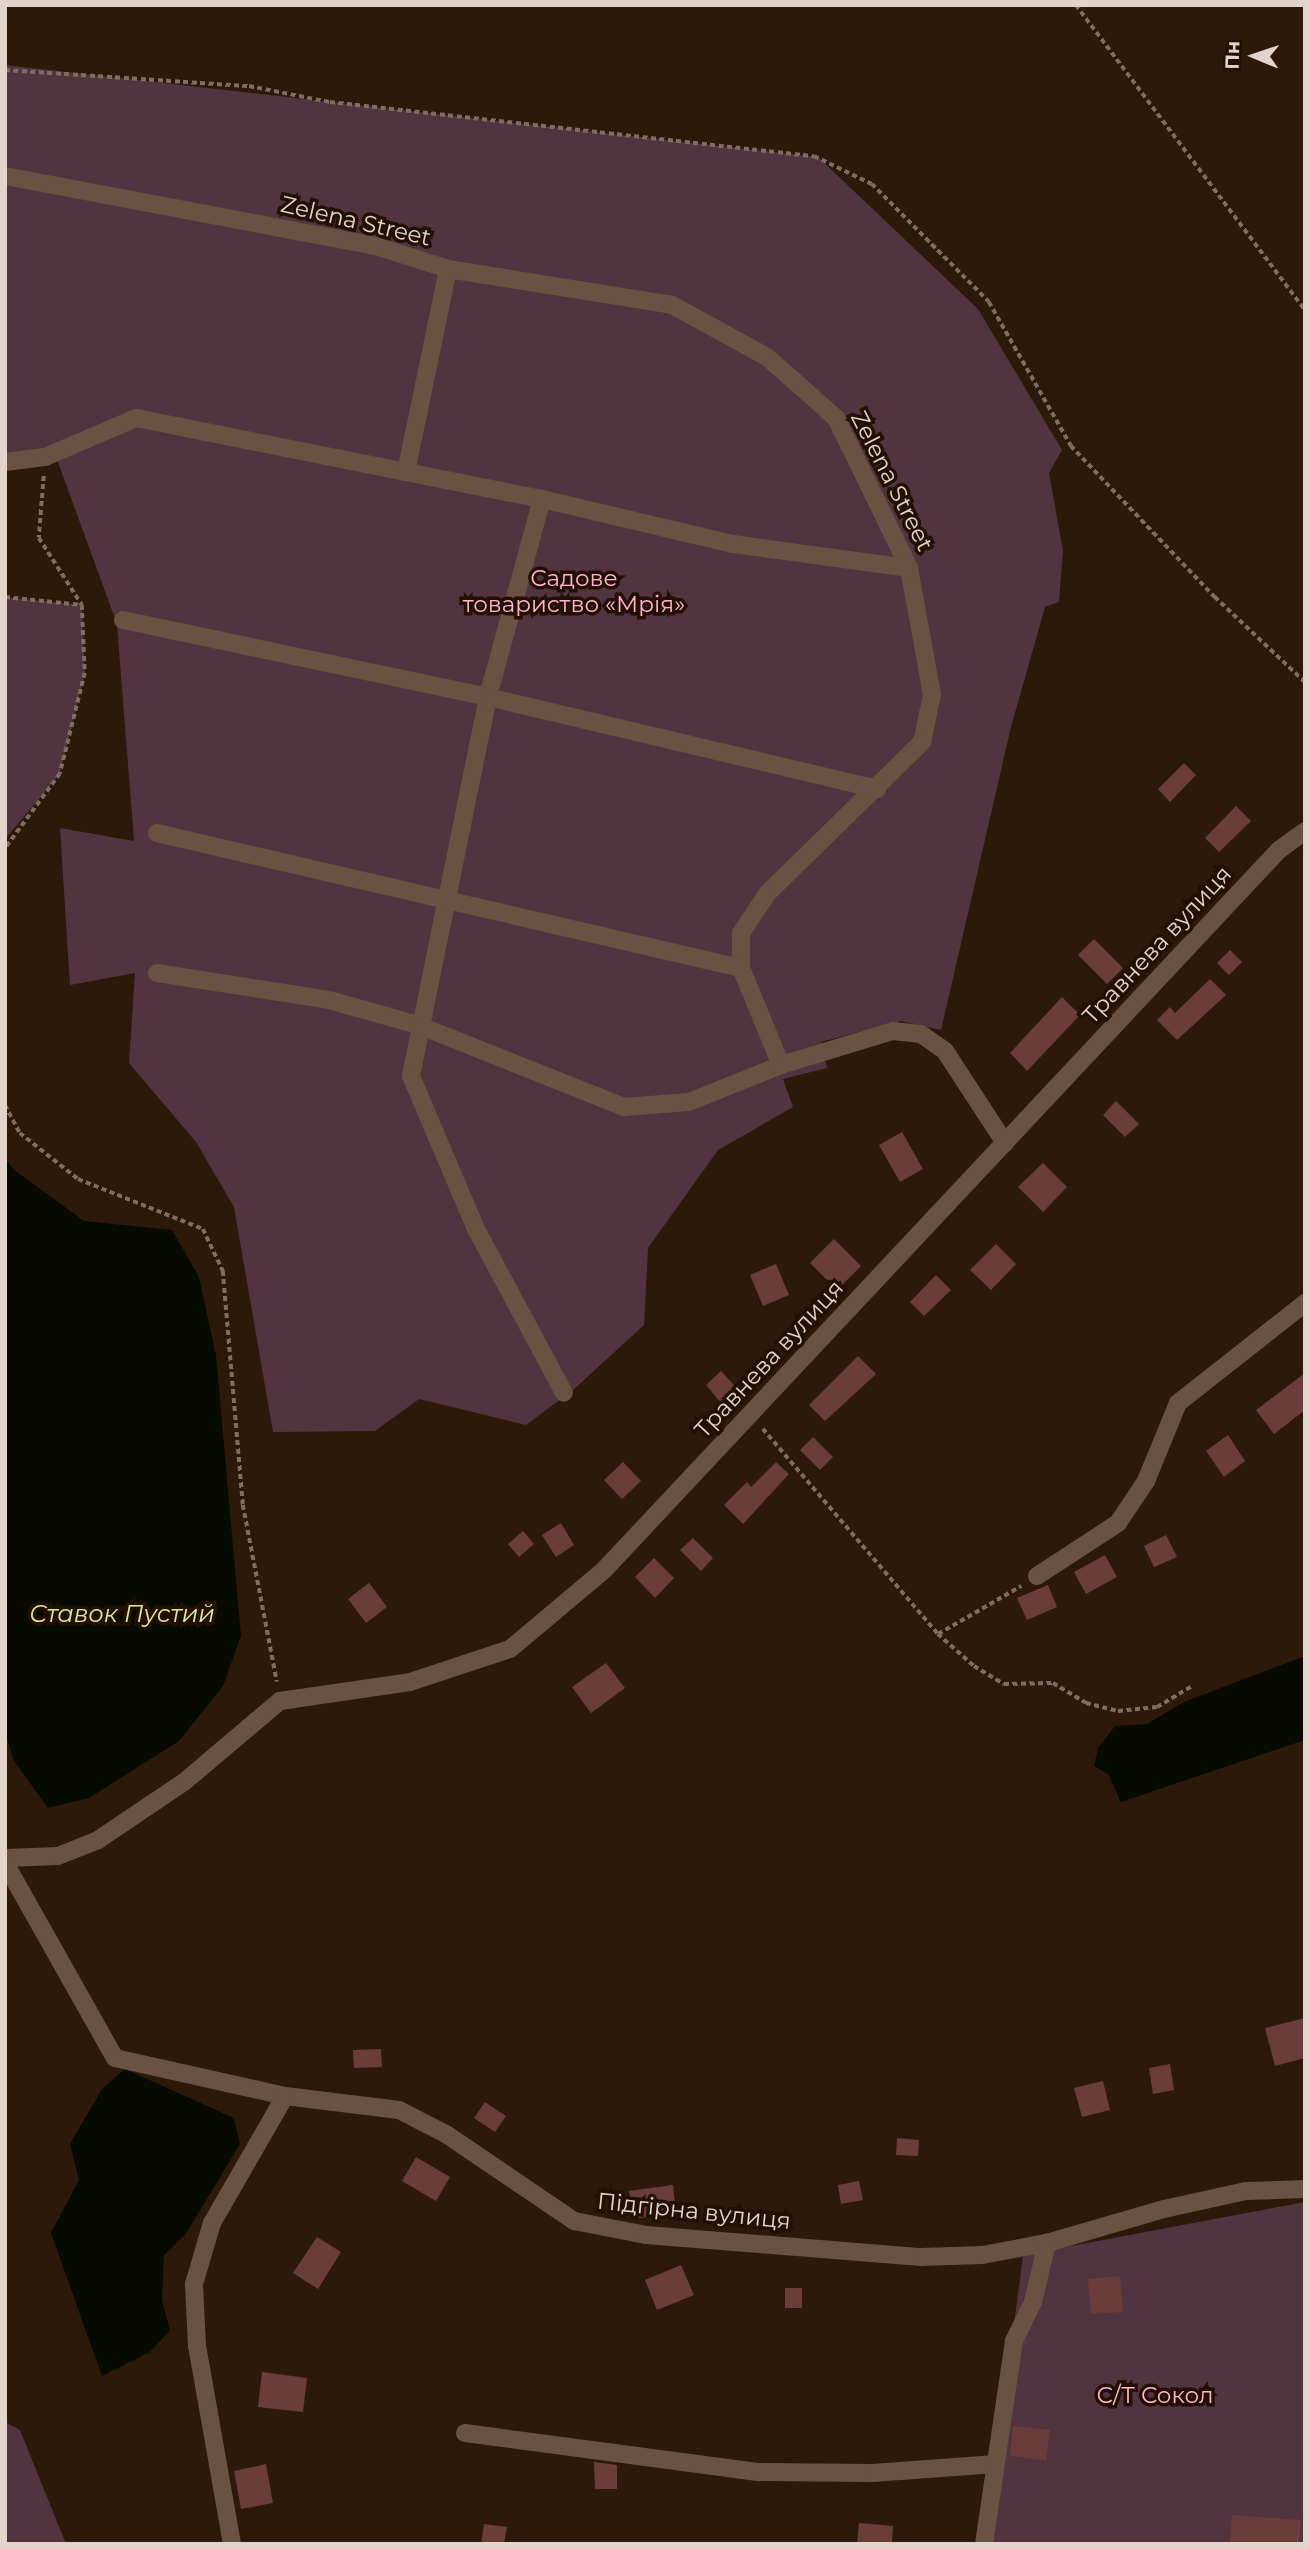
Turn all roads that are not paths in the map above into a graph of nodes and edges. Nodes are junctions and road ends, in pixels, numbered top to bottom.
1 (5, 176) edge
2 (448, 269) junction
3 (5, 462) edge
4 (406, 472) junction
5 (542, 499) junction
6 (909, 568) junction
7 (123, 621) dead end
8 (488, 697) junction
9 (877, 789) junction
10 (1305, 831) edge
11 (158, 833) dead end
12 (445, 900) junction
13 (741, 968) junction
14 (157, 973) dead end
15 (418, 1025) junction
16 (782, 1065) junction
17 (1006, 1143) junction
18 (1305, 1303) edge
19 (564, 1392) dead end
20 (1037, 1576) road end
21 (5, 1858) edge
22 (5, 1863) edge
23 (285, 2096) junction
24 (1305, 2189) edge
25 (1047, 2243) junction
26 (465, 2433) dead end
27 (996, 2464) junction
28 (232, 2544) edge
29 (984, 2544) edge

1 - 2 street, Zelena Street
2 - 4 street
2 - 6 street, Zelena Street
3 - 4 street
4 - 5 street
5 - 6 street
5 - 8 street
6 - 9 street, Zelena Street
7 - 8 street
8 - 9 street
8 - 12 street
9 - 13 street, Zelena Street
10 - 17 street, Травнева вулиця
11 - 12 street
12 - 13 street
12 - 15 street
13 - 16 street, Zelena Street
14 - 15 street
15 - 16 street
15 - 19 street
16 - 17 street
17 - 21 street, Травнева вулиця
18 - 20 street
22 - 23 street, Підгірна вулиця
23 - 25 street, Підгірна вулиця
23 - 28 street
24 - 25 street, Підгірна вулиця
25 - 27 street
26 - 27 street
27 - 29 street

